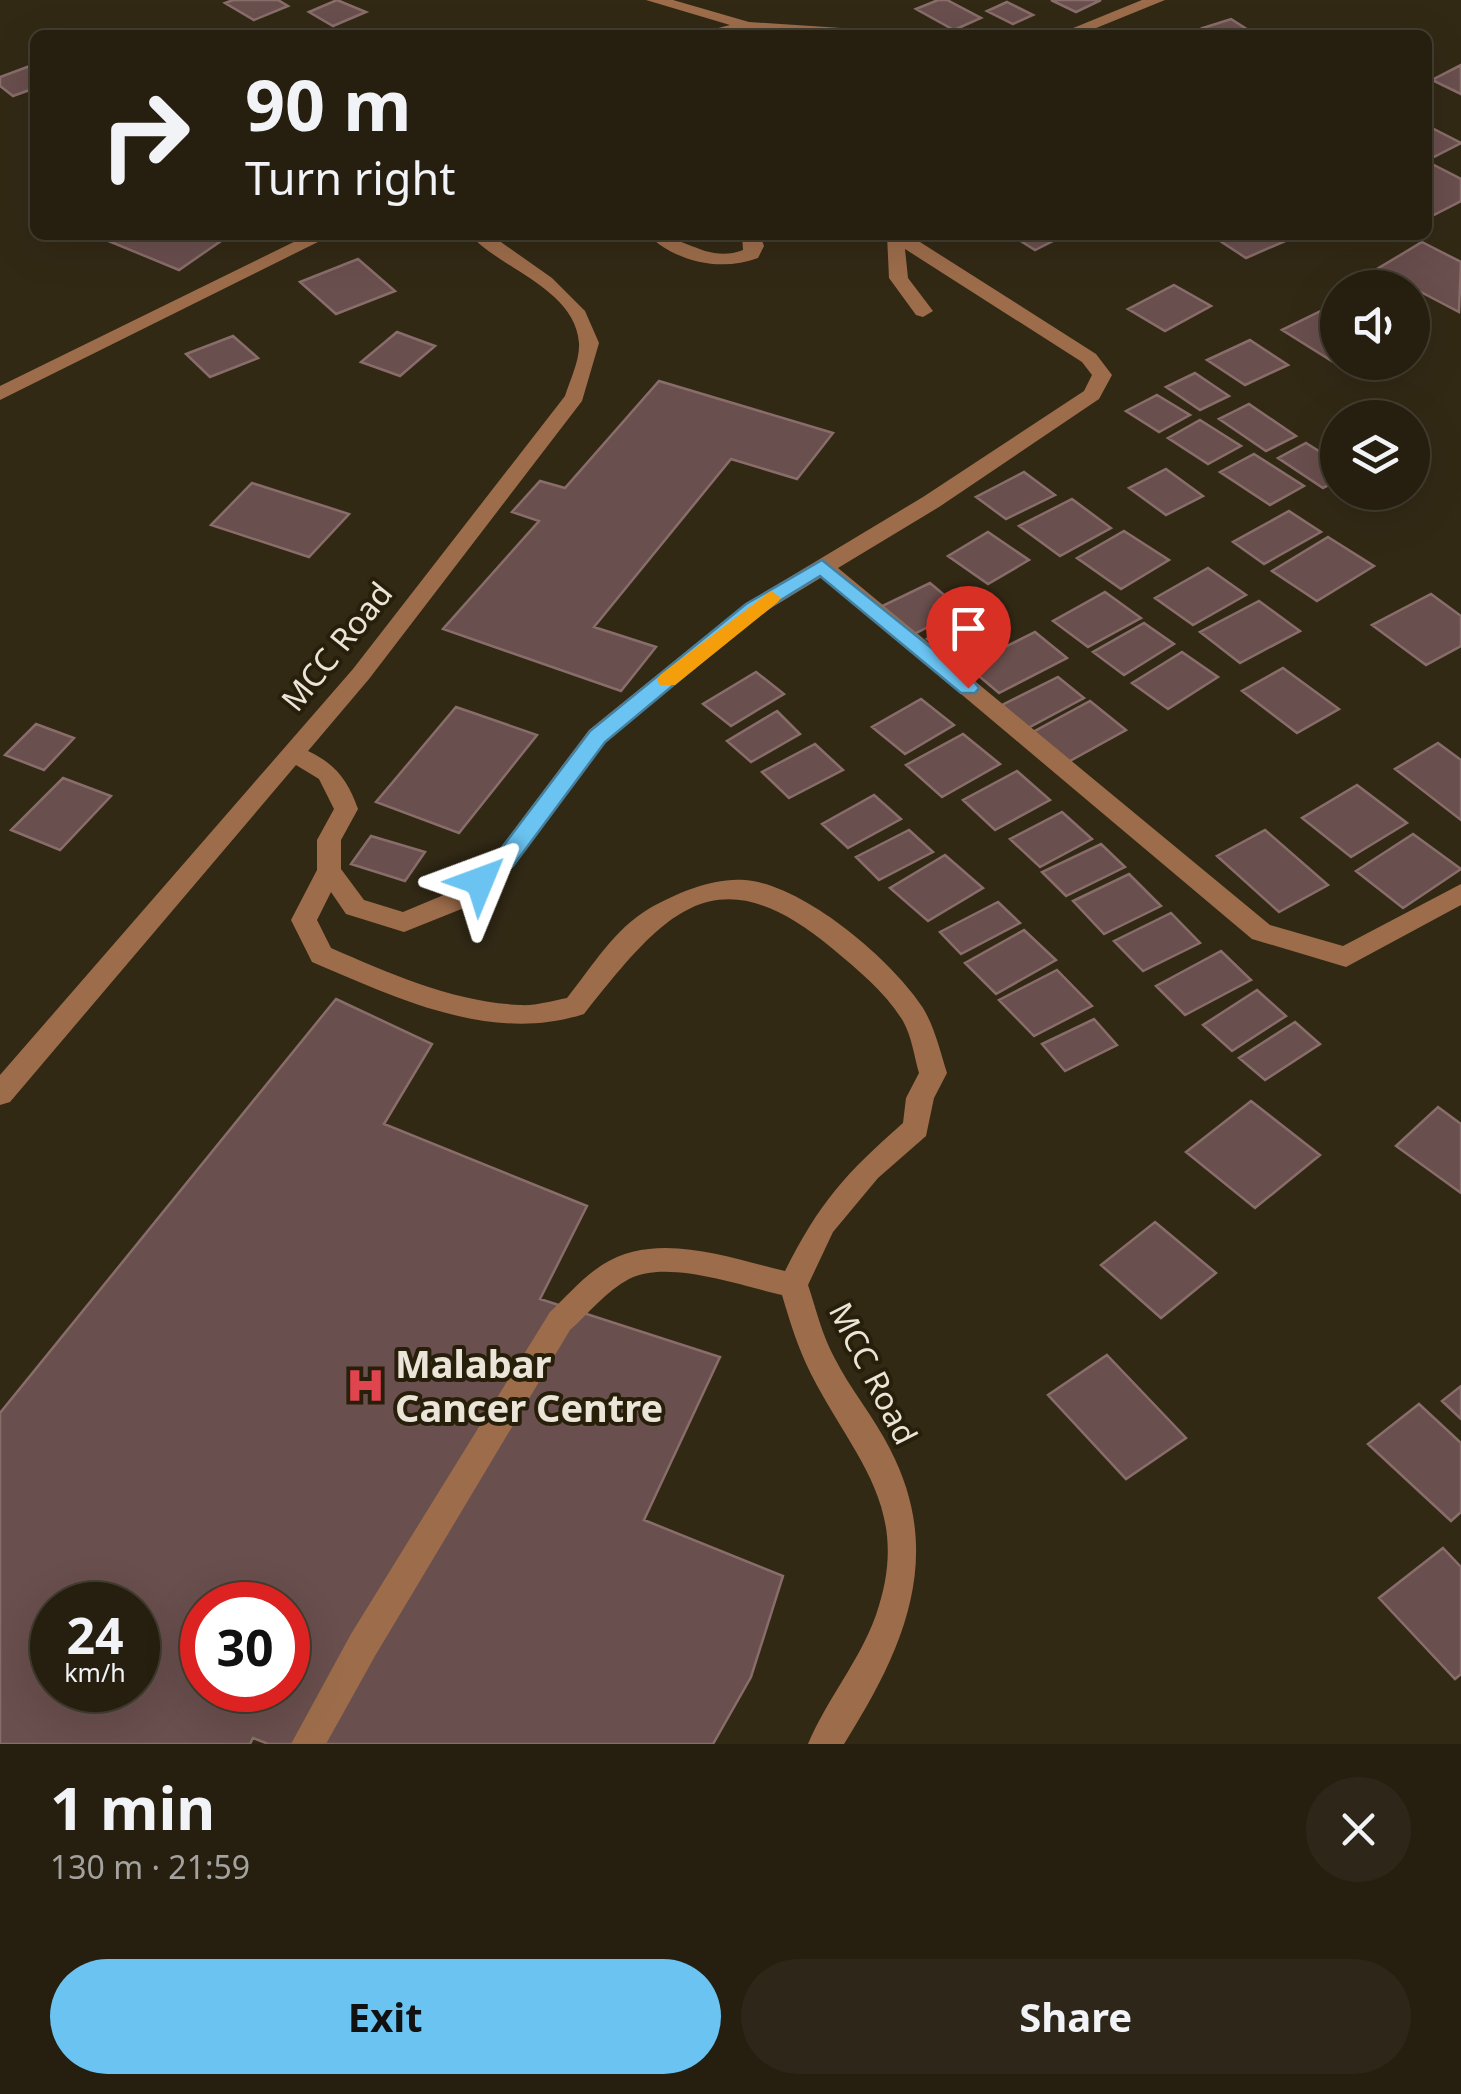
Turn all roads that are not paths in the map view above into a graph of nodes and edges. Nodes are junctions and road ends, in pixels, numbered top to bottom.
1 (654, 0) edge
2 (1157, 0) edge
3 (755, 26) junction
4 (730, 30) edge
5 (784, 30) edge
6 (1077, 30) edge
7 (314, 240) edge
8 (486, 240) edge
9 (666, 240) edge
10 (753, 240) edge
11 (896, 240) edge
12 (903, 240) edge
13 (923, 310) dead end
14 (0, 394) edge
15 (822, 566) junction
16 (292, 754) junction
17 (328, 870) junction
18 (1461, 893) edge
19 (0, 1094) edge
20 (793, 1286) junction
21 (308, 1744) edge
22 (825, 1744) edge

1 - 3 street
2 - 6 street
3 - 4 street
3 - 5 street
7 - 14 street
8 - 16 street, MCC Road
9 - 10 street
11 - 13 street
12 - 15 street
15 - 17 street
15 - 18 street
16 - 17 street
16 - 19 street, MCC Road
17 - 20 street, MCC Road
20 - 21 street
20 - 22 street, MCC Road

